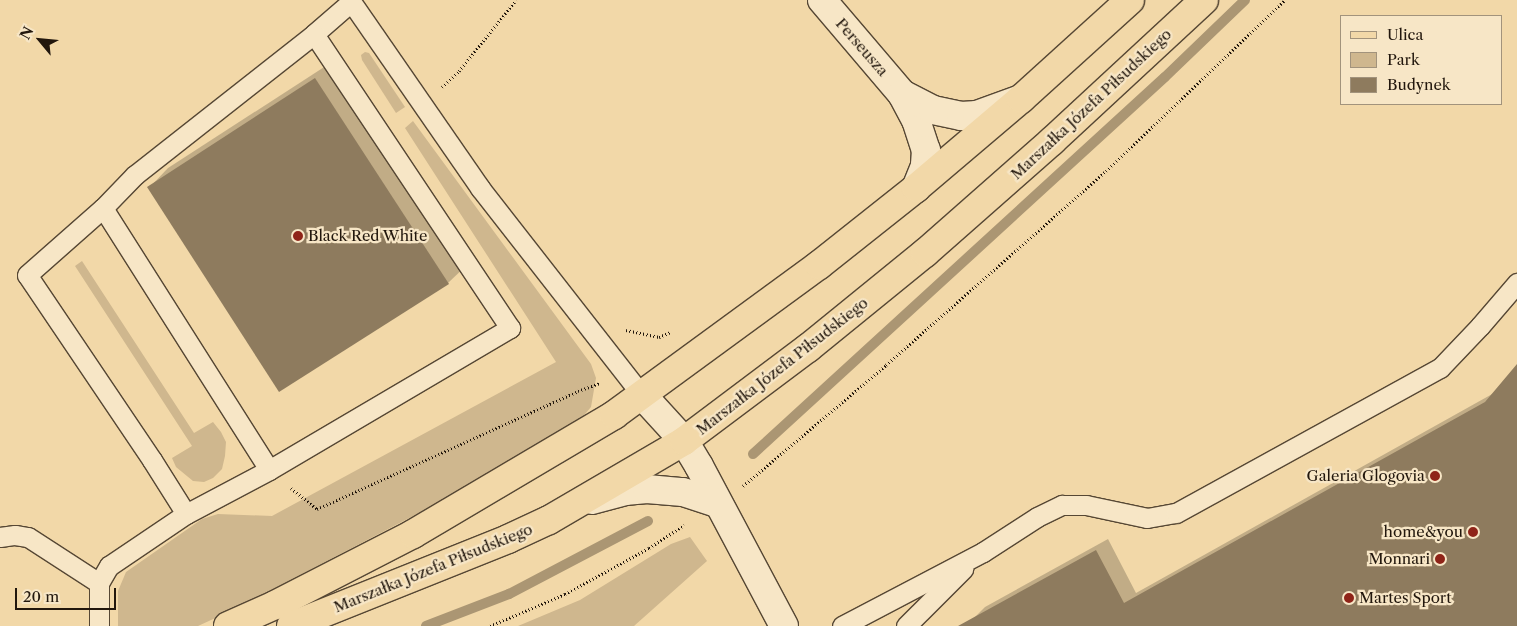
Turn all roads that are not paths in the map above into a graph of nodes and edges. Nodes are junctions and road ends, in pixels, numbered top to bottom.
1 (822, 0) edge
2 (1130, 0) edge
3 (1204, 0) edge
4 (350, 1) edge
5 (314, 34) junction
6 (902, 94) junction
7 (1021, 99) junction
8 (916, 188) junction
9 (103, 208) junction
10 (1517, 283) edge
11 (642, 395) junction
12 (684, 441) junction
13 (269, 470) junction
14 (581, 503) junction
15 (717, 503) junction
16 (186, 514) junction
17 (0, 537) edge
18 (983, 552) junction
19 (99, 582) junction
20 (99, 626) edge
21 (228, 626) edge
22 (291, 626) edge
23 (784, 626) edge
24 (842, 626) edge
25 (906, 626) edge

1 - 6 street, Perseusza
2 - 7 main road, Marszałka Józefa Piłsudskiego
3 - 12 main road, Marszałka Józefa Piłsudskiego
4 - 5 lane
4 - 11 lane
5 - 9 lane
5 - 13 lane
6 - 7 street, Perseusza
6 - 8 street, Perseusza
7 - 8 main road, Marszałka Józefa Piłsudskiego
8 - 11 main road, Marszałka Józefa Piłsudskiego
9 - 13 lane
9 - 16 lane
10 - 18 lane
11 - 12 street
11 - 21 main road, Marszałka Józefa Piłsudskiego
12 - 14 main road, Marszałka Józefa Piłsudskiego
12 - 15 street
13 - 16 lane
14 - 15 street
14 - 22 main road, Marszałka Józefa Piłsudskiego
15 - 23 street
16 - 19 lane
17 - 19 lane
18 - 24 lane
18 - 25 lane
19 - 20 lane

